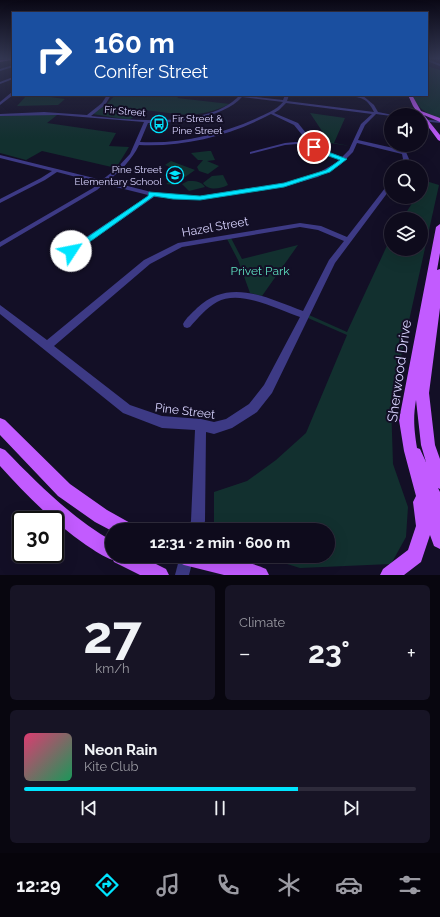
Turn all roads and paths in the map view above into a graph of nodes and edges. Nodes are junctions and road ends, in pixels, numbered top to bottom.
1 (12, 94) edge
2 (109, 96) edge
3 (241, 96) edge
4 (287, 96) edge
5 (361, 96) edge
6 (406, 96) edge
7 (410, 96) edge
8 (2, 100) edge
9 (285, 102) junction
10 (0, 104) edge
11 (412, 108) edge
12 (416, 108) edge
13 (271, 113) junction
14 (375, 113) junction
15 (384, 114) edge
16 (0, 115) edge
17 (88, 116) junction
18 (428, 117) edge
19 (428, 121) edge
20 (146, 122) junction
21 (440, 122) edge
22 (428, 124) edge
23 (428, 128) edge
24 (433, 129) junction
25 (440, 138) edge
26 (356, 141) junction
27 (309, 142) junction
28 (136, 143) junction
29 (440, 147) edge
30 (252, 153) dead end
31 (0, 156) edge
32 (344, 159) junction
33 (406, 160) edge
34 (56, 170) junction
35 (103, 182) junction
36 (384, 193) edge
37 (151, 194) junction
38 (0, 201) edge
39 (440, 227) edge
40 (348, 240) junction
41 (0, 245) edge
42 (71, 251) dead end
43 (440, 273) edge
44 (0, 309) edge
45 (303, 315) junction
46 (187, 324) dead end
47 (47, 346) junction
48 (0, 425) edge
49 (201, 425) junction
50 (408, 437) junction
51 (0, 455) edge
52 (440, 481) edge
53 (420, 488) junction
54 (440, 511) edge
55 (114, 523) edge
56 (197, 523) edge
57 (440, 540) edge
58 (105, 547) edge
59 (135, 563) edge
60 (185, 563) edge
61 (213, 563) edge
62 (160, 575) edge
63 (182, 575) edge
64 (260, 575) edge
65 (389, 575) edge

1 - 8 street
2 - 17 street
3 - 9 street
3 - 20 street, Fir Street
4 - 9 street
5 - 14 street
6 - 11 main road
7 - 12 main road
8 - 10 street
9 - 13 street
9 - 14 street
13 - 27 street
13 - 28 street
14 - 15 street
14 - 26 street
16 - 17 street, Fir Street
17 - 20 street, Fir Street
18 - 21 main road
19 - 21 street
20 - 28 street
21 - 24 main road
22 - 24 main road
23 - 29 main road
24 - 25 main road
26 - 32 street
26 - 33 street
27 - 30 street
27 - 32 street
28 - 35 street
31 - 34 street
32 - 37 street
34 - 35 street
34 - 38 street
35 - 37 street
35 - 41 street
36 - 40 street, Pine Street
37 - 42 street
39 - 50 main road, Sherwood Drive
40 - 45 street, Pine Street
40 - 47 street, Hazel Street
43 - 52 main road, Sherwood Drive
44 - 47 street, Pine Street
45 - 46 street
45 - 49 street, Pine Street
47 - 49 street, Pine Street
48 - 55 main road
49 - 56 street
50 - 53 main road, Sherwood Drive
50 - 54 main road
51 - 58 main road
53 - 57 main road, Sherwood Drive
53 - 65 main road
59 - 62 main road
60 - 63 street
61 - 64 main road

